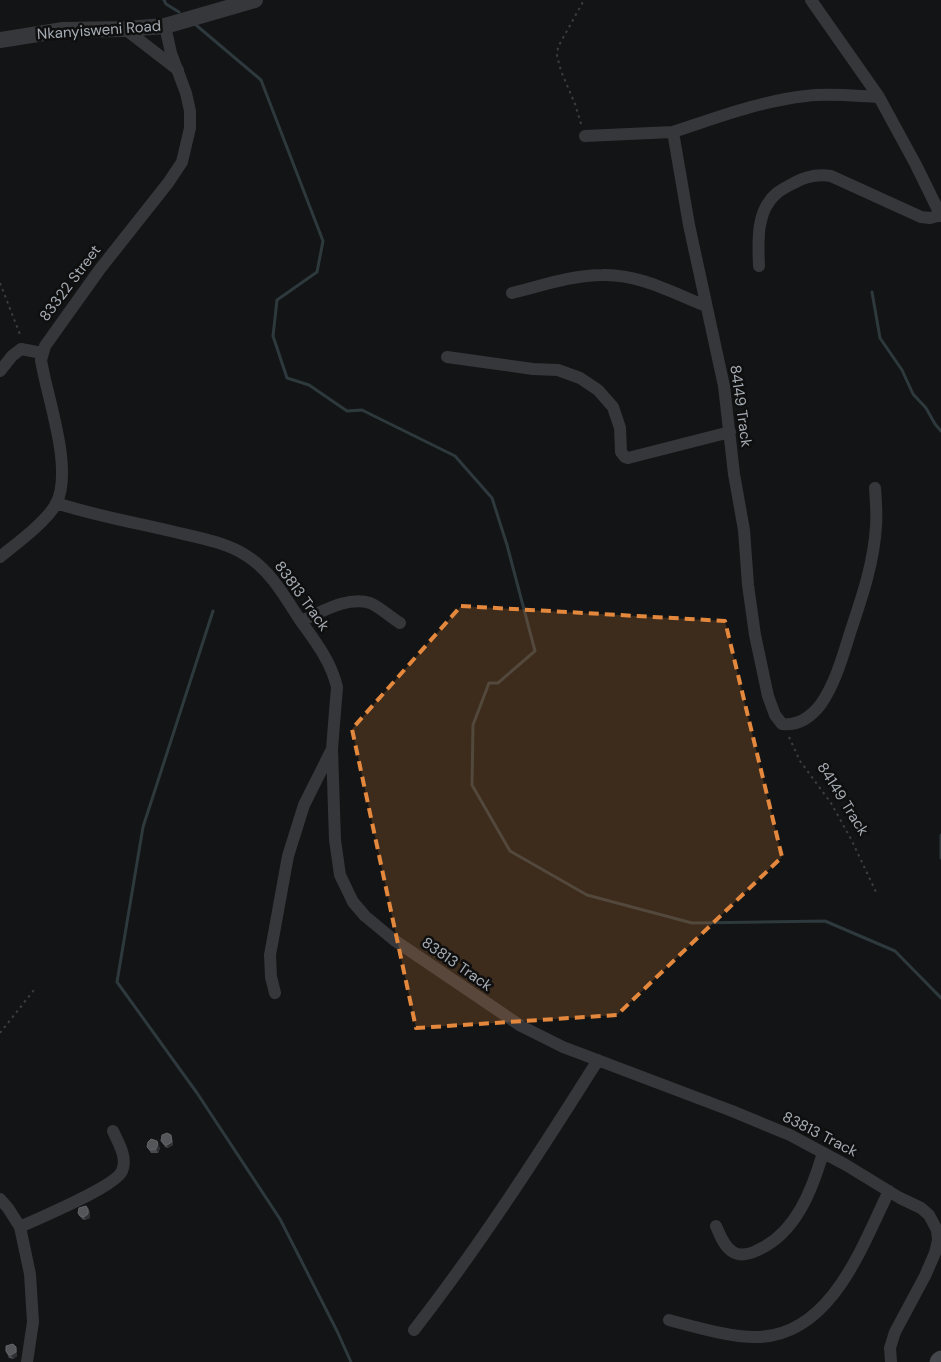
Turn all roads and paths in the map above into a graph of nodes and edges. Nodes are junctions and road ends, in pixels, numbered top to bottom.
1 (255, 0) edge
2 (584, 0) edge
3 (811, 0) edge
4 (165, 26) junction
5 (125, 29) junction
6 (0, 40) edge
7 (178, 70) junction
8 (879, 97) junction
9 (673, 132) junction
10 (585, 136) joint
11 (941, 216) edge
12 (759, 266) dead end
13 (0, 283) edge
14 (512, 293) dead end
15 (706, 306) junction
16 (26, 349) junction
17 (42, 353) junction
18 (447, 357) dead end
19 (0, 371) edge
20 (730, 432) junction
21 (875, 488) dead end
22 (56, 503) junction
23 (0, 557) edge
24 (301, 621) junction
25 (400, 623) dead end
26 (782, 724) junction
27 (332, 749) junction
28 (876, 892) dead end
29 (34, 990) dead end
30 (275, 993) dead end
31 (0, 1033) edge
32 (598, 1060) junction
33 (113, 1131) dead end
34 (823, 1153) junction
35 (889, 1191) junction
36 (0, 1199) edge
37 (716, 1226) dead end
38 (20, 1227) junction
39 (669, 1320) dead end
40 (414, 1330) dead end
41 (27, 1362) edge
42 (891, 1362) edge

1 - 4 street, Nkanyisweni Road
2 - 10 path
3 - 8 street
4 - 5 street, Nkanyisweni Road
4 - 7 street, 83322 Street
5 - 6 street, Nkanyisweni Road
5 - 7 street
7 - 17 street, 83322 Street
8 - 9 street
8 - 11 street
9 - 10 street
9 - 15 street, 84149 Track
11 - 12 street
13 - 16 path
14 - 15 street
15 - 20 street, 84149 Track
16 - 17 street
16 - 19 street
17 - 22 street
18 - 20 street
20 - 26 street, 84149 Track
21 - 26 street
22 - 23 street
22 - 24 street, 83813 Track
24 - 25 street
24 - 27 street, 83813 Track
26 - 28 path, 84149 Track
27 - 30 street
27 - 32 street, 83813 Track
29 - 31 path
32 - 34 street, 83813 Track
32 - 40 street
33 - 38 street
34 - 35 street, 83813 Track
34 - 37 street
35 - 39 street
35 - 42 street, 83813 Track
36 - 38 street
38 - 41 street

